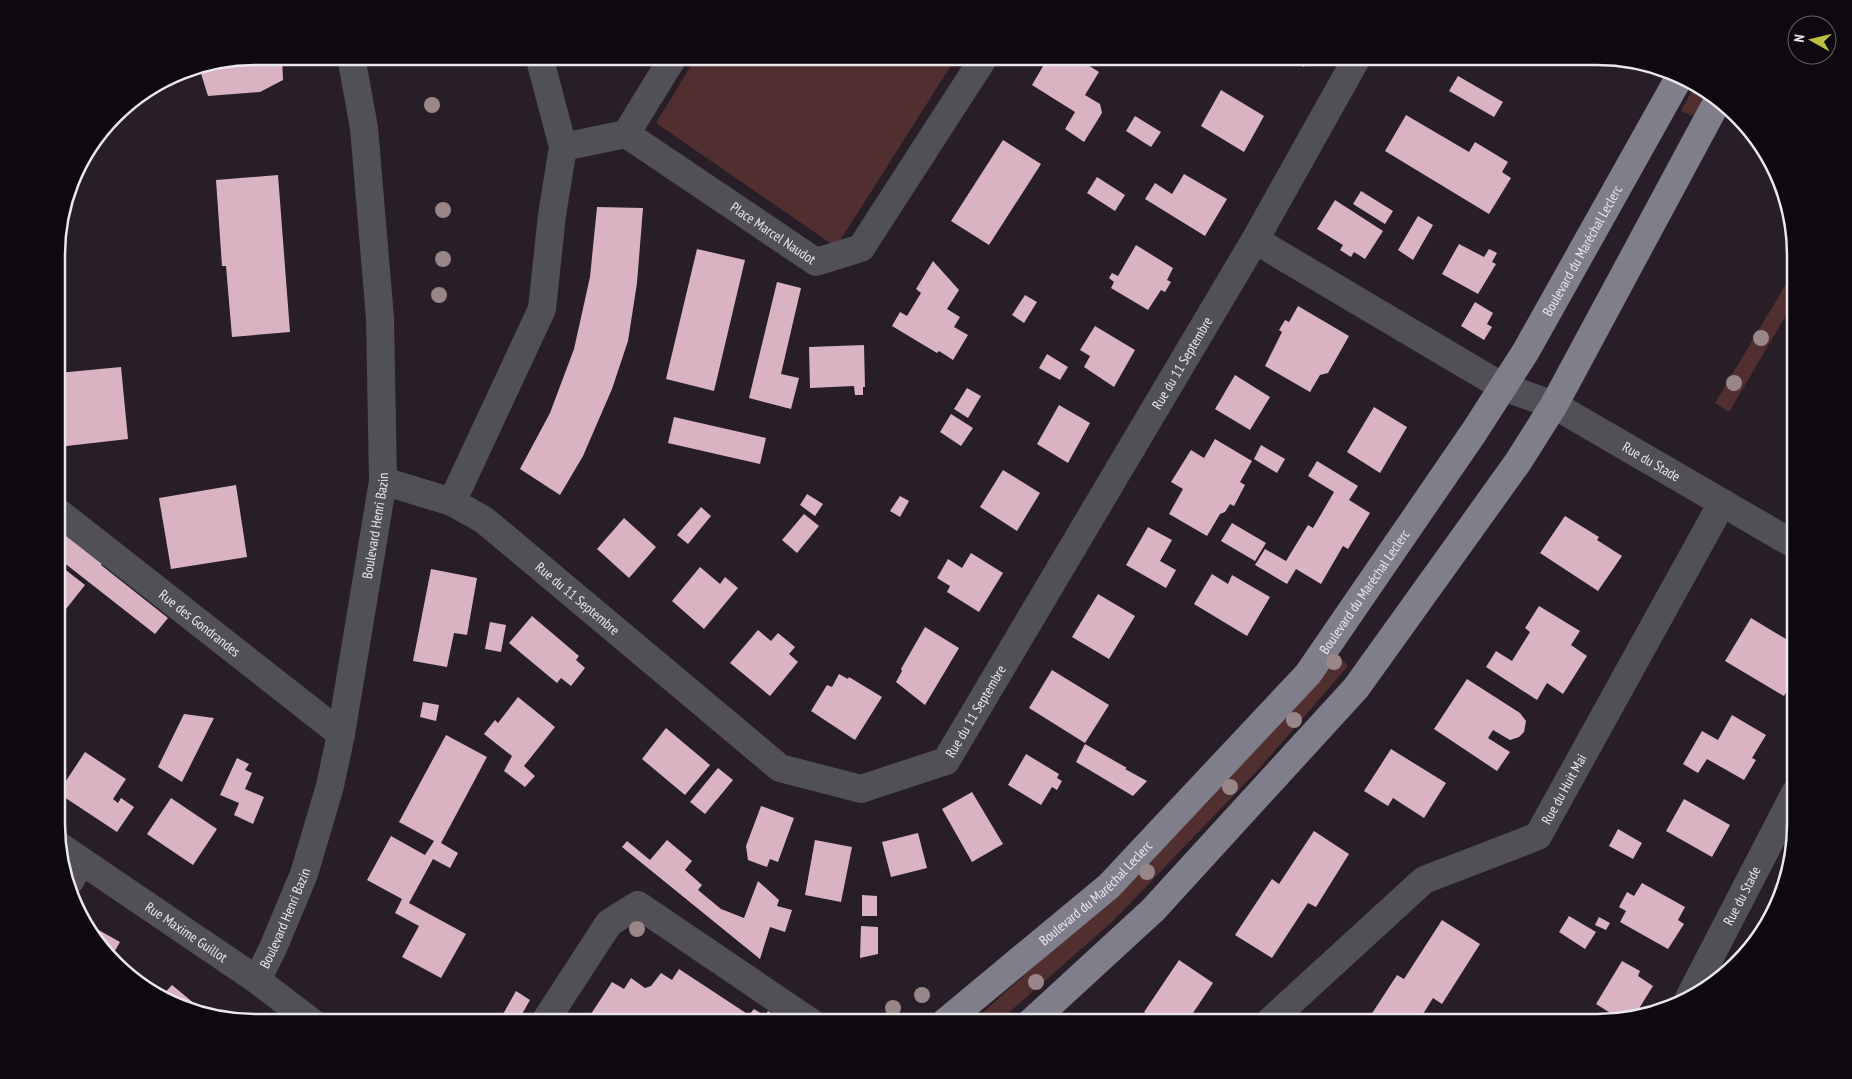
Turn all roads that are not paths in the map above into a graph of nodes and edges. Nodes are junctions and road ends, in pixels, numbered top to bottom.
1 (353, 65) edge
2 (541, 65) edge
3 (668, 65) edge
4 (979, 65) edge
5 (1353, 65) edge
6 (1676, 82) edge
7 (1715, 106) edge
8 (626, 134) junction
9 (563, 147) junction
10 (1255, 240) junction
11 (1503, 387) junction
12 (1554, 406) junction
13 (383, 481) junction
14 (452, 502) junction
15 (1722, 503) junction
16 (65, 517) edge
17 (1787, 540) edge
18 (342, 734) junction
19 (1787, 808) edge
20 (76, 871) edge
21 (257, 980) junction
22 (1694, 987) edge
23 (301, 1014) edge
24 (550, 1014) edge
25 (799, 1014) edge
26 (954, 1014) edge
27 (1039, 1014) edge
28 (1278, 1014) edge

1 - 13 street, Boulevard Henri Bazin
2 - 9 street
3 - 8 street
4 - 8 street, Place Marcel Naudot
5 - 10 street, Rue du 11 Septembre
6 - 11 main road, Boulevard du Maréchal Leclerc
7 - 12 main road
8 - 9 street
9 - 14 street
10 - 11 street
10 - 14 street, Rue du 11 Septembre
11 - 12 street, Rue du Stade
11 - 26 main road, Boulevard du Maréchal Leclerc
12 - 15 street, Rue du Stade
12 - 27 main road
13 - 14 street, Rue du 11 Septembre
13 - 18 street, Boulevard Henri Bazin
15 - 17 street, Rue du Stade
15 - 28 street, Rue du Huit Mai
16 - 18 street, Rue des Gondrandes
18 - 21 street, Boulevard Henri Bazin
19 - 22 street, Rue du Stade
20 - 21 street, Rue Maxime Guillot
21 - 23 street, Rue Maxime Guillot
24 - 25 street

